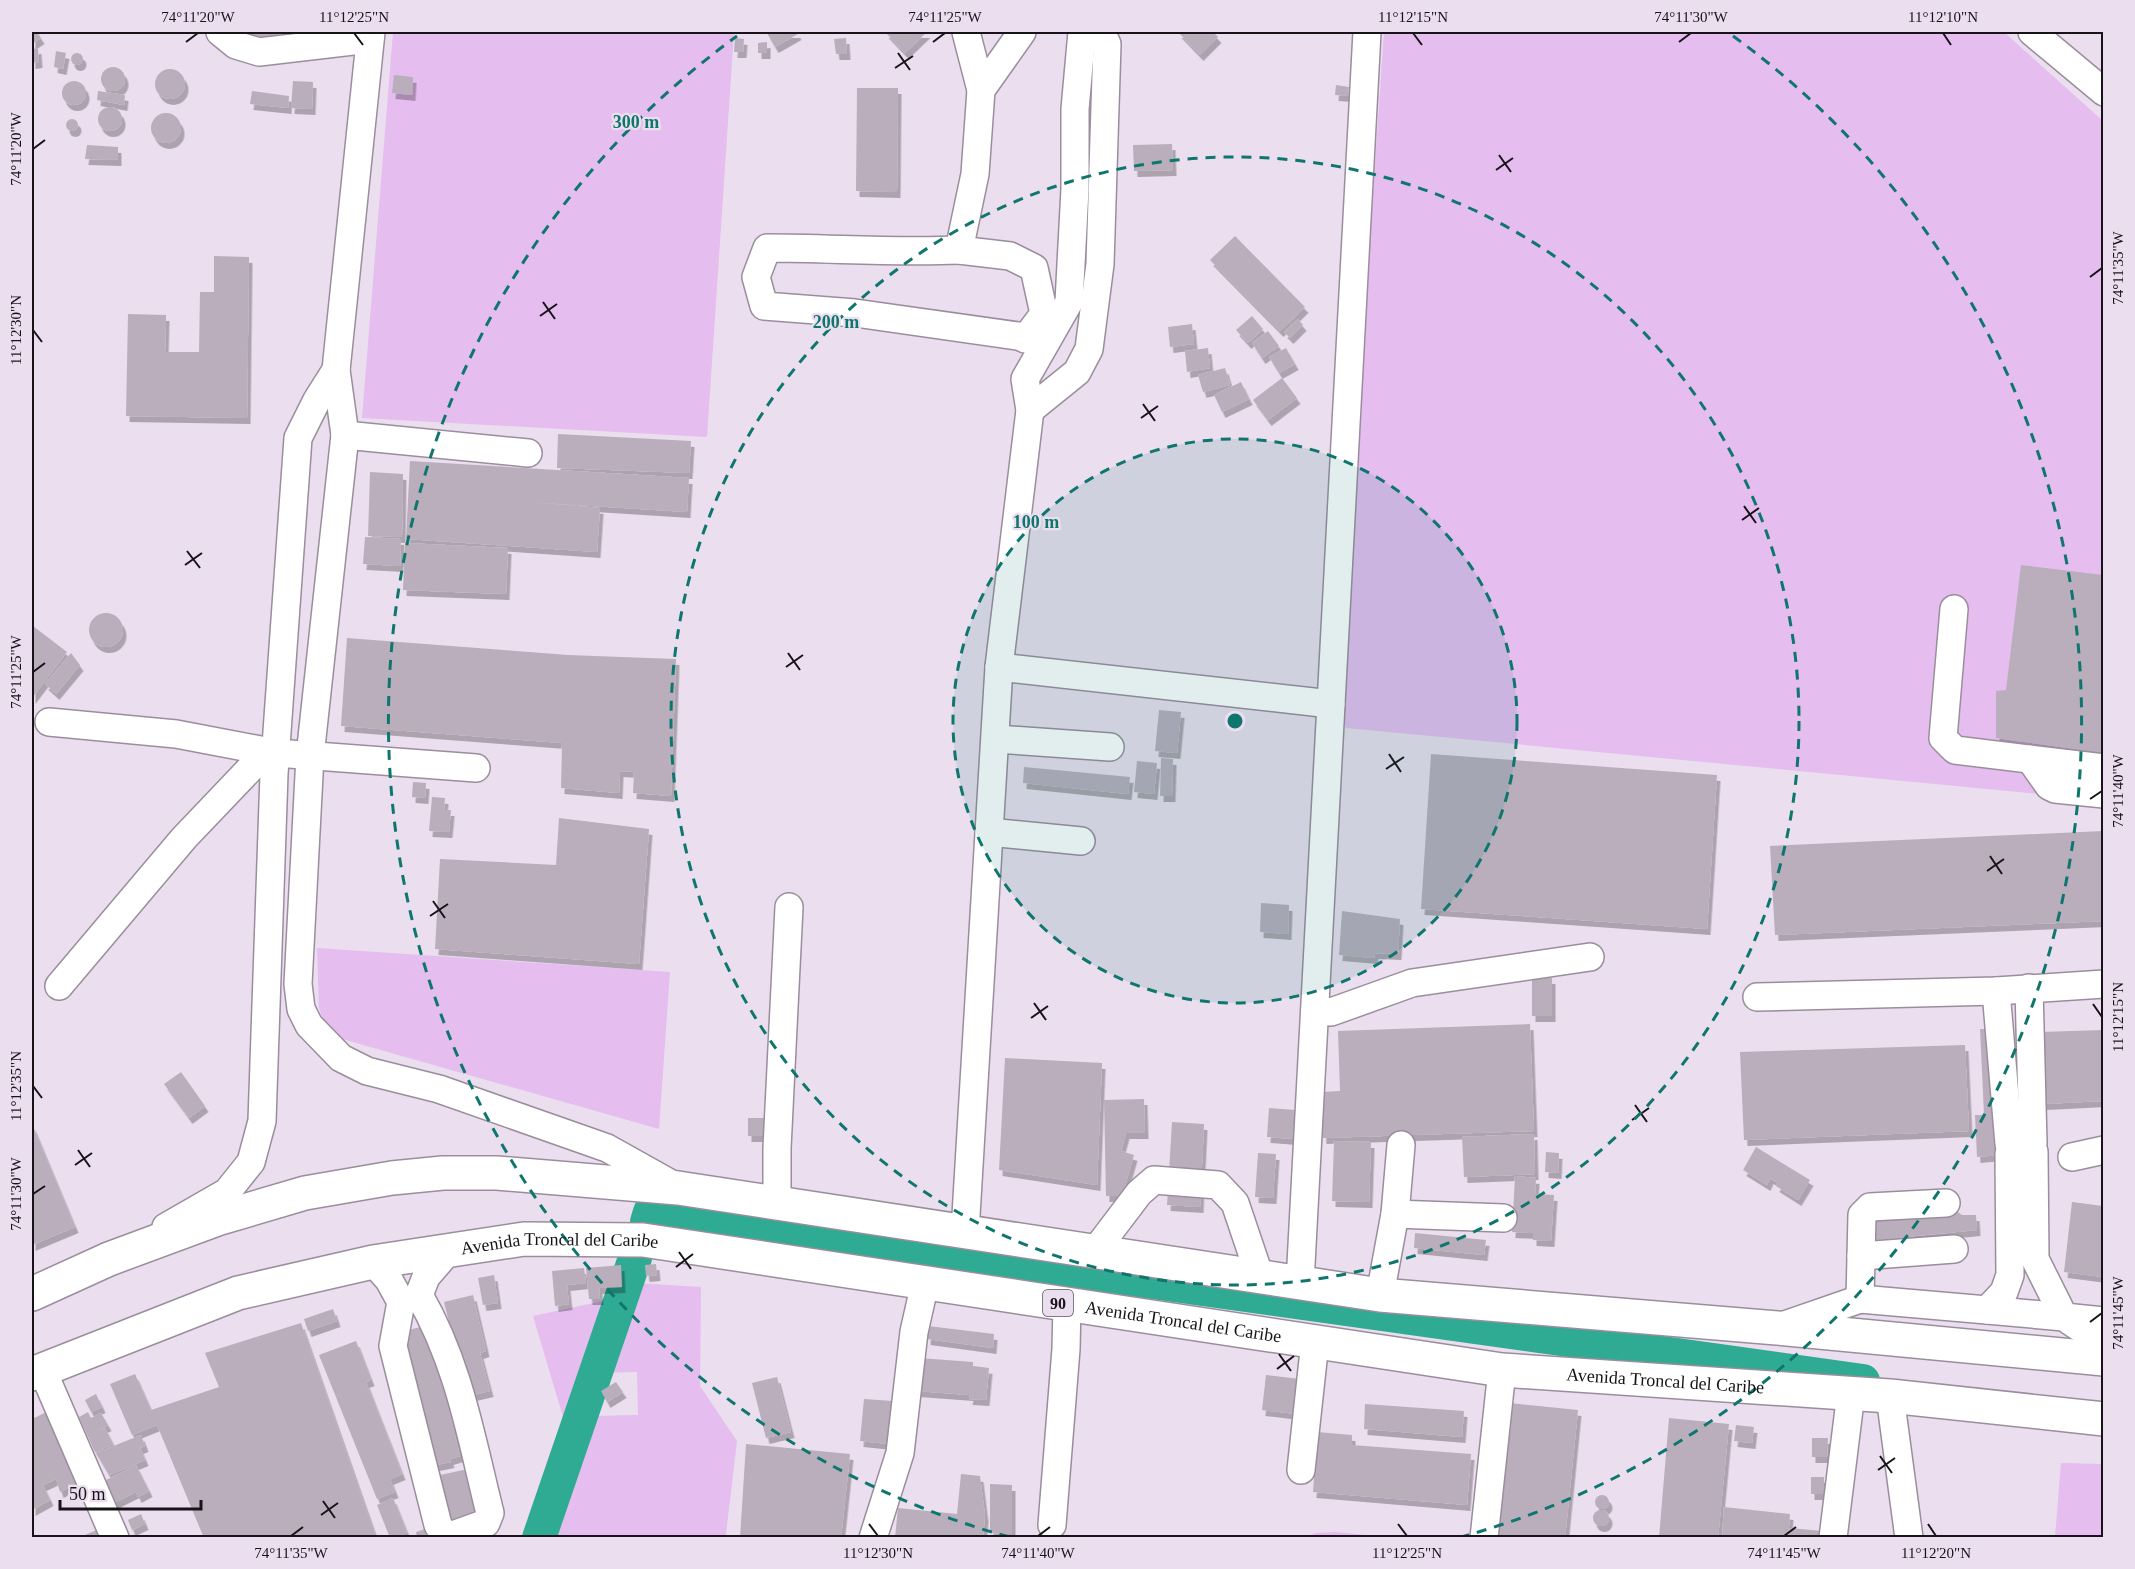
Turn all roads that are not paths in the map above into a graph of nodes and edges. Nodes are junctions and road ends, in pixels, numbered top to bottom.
1 (220, 32) edge
2 (966, 32) edge
3 (1022, 32) edge
4 (1082, 32) edge
5 (1101, 32) edge
6 (1367, 32) edge
7 (2032, 32) edge
8 (370, 35) edge
9 (981, 90) junction
10 (2103, 92) edge
11 (959, 250) junction
12 (1025, 337) junction
13 (336, 370) junction
14 (1025, 379) junction
15 (1030, 410) junction
16 (345, 435) junction
17 (528, 453) dead end
18 (1954, 609) dead end
19 (999, 667) junction
20 (1331, 704) junction
21 (49, 722) dead end
22 (996, 739) junction
23 (1110, 747) dead end
24 (271, 753) junction
25 (310, 756) junction
26 (2030, 759) junction
27 (477, 768) dead end
28 (2103, 768) edge
29 (2103, 794) edge
30 (989, 832) junction
31 (1081, 841) dead end
32 (789, 907) dead end
33 (1590, 957) dead end
34 (267, 983) junction
35 (298, 984) junction
36 (2103, 984) edge
37 (59, 986) dead end
38 (2029, 987) junction
39 (1996, 991) junction
40 (1757, 997) dead end
41 (1315, 1010) junction
42 (1401, 1145) dead end
43 (2021, 1148) junction
44 (2103, 1150) edge
45 (2072, 1157) dead end
46 (678, 1188) junction
47 (777, 1203) junction
48 (1946, 1203) dead end
49 (1395, 1214) junction
50 (1503, 1218) dead end
51 (965, 1232) junction
52 (451, 1248) junction
53 (1954, 1249) dead end
54 (1095, 1251) junction
55 (1861, 1256) junction
56 (109, 1259) junction
57 (373, 1262) junction
58 (1260, 1277) junction
59 (925, 1283) junction
60 (1300, 1283) junction
61 (32, 1294) edge
62 (1380, 1295) junction
63 (410, 1298) junction
64 (1860, 1299) junction
65 (1067, 1304) junction
66 (1987, 1310) junction
67 (2064, 1317) junction
68 (2103, 1321) edge
69 (1777, 1328) junction
70 (1315, 1342) junction
71 (2103, 1344) edge
72 (2103, 1359) edge
73 (1502, 1370) junction
74 (37, 1371) edge
75 (1851, 1393) junction
76 (1890, 1396) junction
77 (2103, 1419) edge
78 (1301, 1470) dead end
79 (1052, 1525) dead end
80 (115, 1538) edge
81 (873, 1538) edge
82 (1484, 1538) edge
83 (1833, 1538) edge
84 (1909, 1538) edge

1 - 8 street
2 - 9 street
3 - 9 street
4 - 14 street
5 - 15 street
6 - 20 street
7 - 10 street
8 - 13 street
9 - 11 street
11 - 12 street
11 - 12 street
12 - 14 street
13 - 16 street
13 - 24 street
14 - 15 street
15 - 19 street
16 - 17 street
16 - 25 street
18 - 26 street
19 - 20 street
19 - 22 street
20 - 41 street
21 - 24 street
22 - 23 street
22 - 30 street
24 - 25 street
24 - 34 street
24 - 37 street
25 - 27 street
25 - 35 street
26 - 28 street
26 - 29 street
30 - 31 street
30 - 51 street
32 - 47 street
33 - 41 street
34 - 35 street
34 - 56 street
35 - 46 street
36 - 38 street
38 - 39 street
38 - 43 street
39 - 40 street
39 - 43 street
41 - 60 street
42 - 49 street
43 - 66 street
43 - 67 street
44 - 45 street
46 - 47 highway
46 - 56 highway
47 - 51 highway
48 - 55 street
49 - 50 street
49 - 62 street
51 - 54 highway
52 - 57 highway, Avenida Troncal del Caribe / 90
52 - 59 highway, Avenida Troncal del Caribe / 90
52 - 63 street
53 - 55 street
54 - 58 highway
54 - 58 street
55 - 64 street
56 - 61 highway
57 - 63 street
57 - 74 highway, Avenida Troncal del Caribe / 90
58 - 60 highway
59 - 65 highway, Avenida Troncal del Caribe / 90
59 - 81 street
60 - 62 highway
62 - 69 highway
63 - 63 street
64 - 66 street
64 - 69 street
65 - 70 highway, Avenida Troncal del Caribe / 90
65 - 79 street
66 - 67 street
67 - 68 street
67 - 71 street
69 - 72 highway
70 - 73 highway, Avenida Troncal del Caribe / 90
70 - 78 street
73 - 75 highway, Avenida Troncal del Caribe / 90
73 - 82 street
74 - 80 street
75 - 76 highway, Avenida Troncal del Caribe / 90
75 - 83 street
76 - 77 highway, Avenida Troncal del Caribe / 90
76 - 84 street

